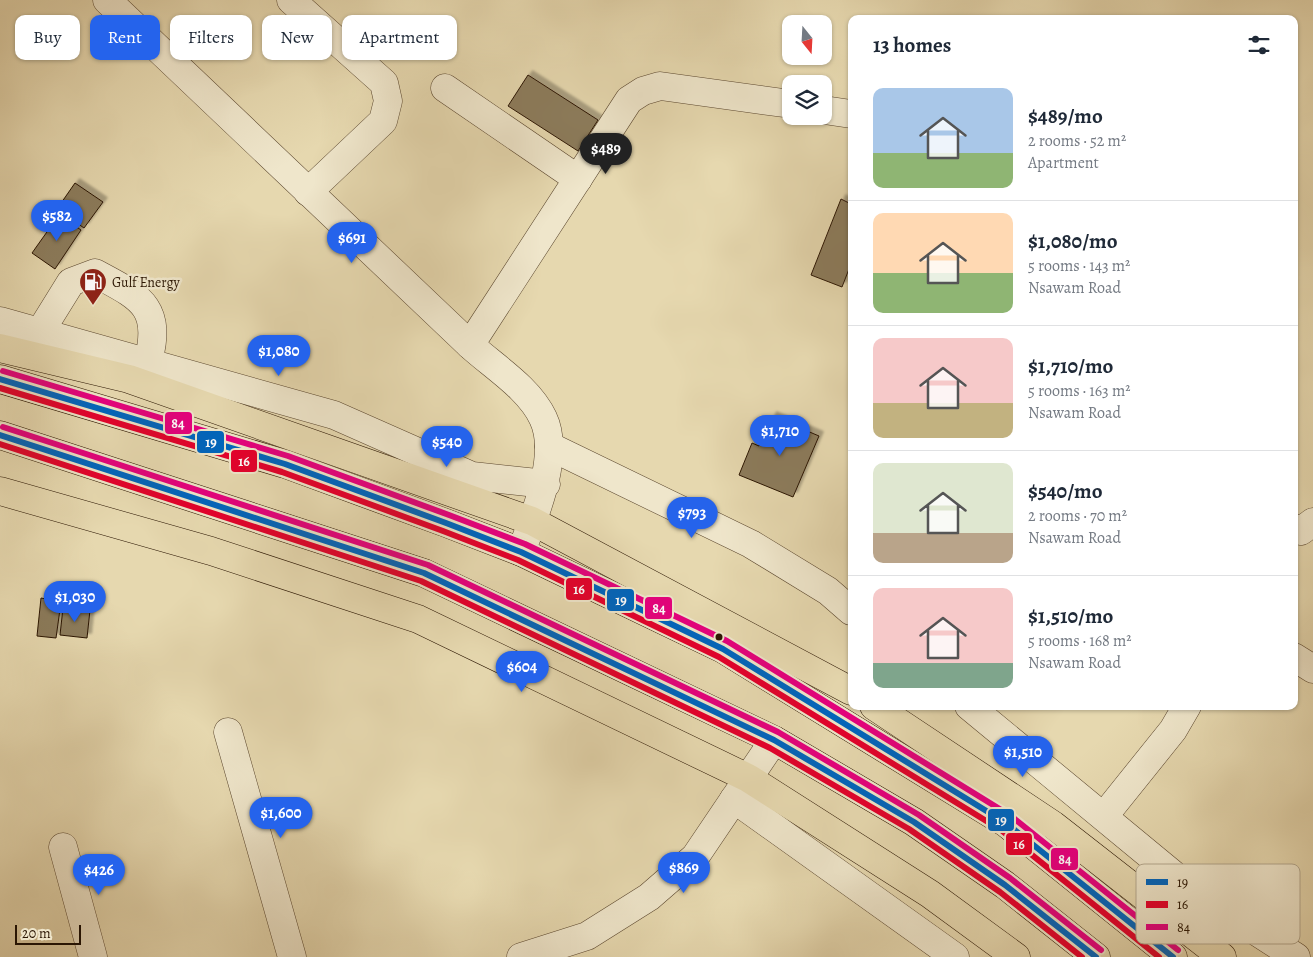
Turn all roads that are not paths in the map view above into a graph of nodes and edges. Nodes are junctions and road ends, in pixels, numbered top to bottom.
1 (107, 0) edge
2 (290, 0) edge
3 (445, 88) dead end
4 (782, 103) edge
5 (832, 111) edge
6 (848, 114) edge
7 (578, 179) junction
8 (308, 192) junction
9 (0, 321) edge
10 (40, 332) junction
11 (470, 345) junction
12 (0, 348) edge
13 (148, 362) junction
14 (0, 379) edge
15 (0, 435) edge
16 (549, 446) junction
17 (546, 484) junction
18 (0, 491) edge
19 (532, 521) junction
20 (1313, 522) edge
21 (1298, 530) edge
22 (521, 552) junction
23 (848, 608) edge
24 (1298, 660) edge
25 (1313, 669) edge
26 (848, 689) edge
27 (880, 710) edge
28 (974, 710) edge
29 (1185, 710) edge
30 (228, 732) dead end
31 (774, 740) junction
32 (741, 789) junction
33 (1104, 816) junction
34 (63, 847) dead end
35 (1162, 864) edge
36 (1136, 890) edge
37 (1136, 927) edge
38 (1157, 944) edge
39 (1205, 944) edge
40 (1276, 944) edge
41 (93, 957) edge
42 (292, 957) edge
43 (521, 957) edge
44 (955, 957) edge
45 (1016, 957) edge
46 (1096, 957) edge
47 (1173, 957) edge
48 (1222, 957) edge
49 (1296, 957) edge

1 - 8 street
2 - 8 street
3 - 7 street
4 - 7 street
5 - 6 street
7 - 11 street
8 - 11 street
9 - 10 street
10 - 13 street
10 - 13 street
11 - 16 street
12 - 19 main road
13 - 17 street
14 - 22 main road
15 - 31 main road
16 - 17 street
16 - 23 street
17 - 19 street
18 - 32 main road
19 - 22 street
19 - 26 main road
20 - 21 street
22 - 37 main road
24 - 25 street
27 - 36 main road
28 - 33 street
29 - 33 street
30 - 42 street
31 - 32 street
31 - 46 main road
32 - 43 street
32 - 44 street
32 - 45 main road
33 - 35 street
34 - 41 street
38 - 47 main road
39 - 48 main road
40 - 49 street

